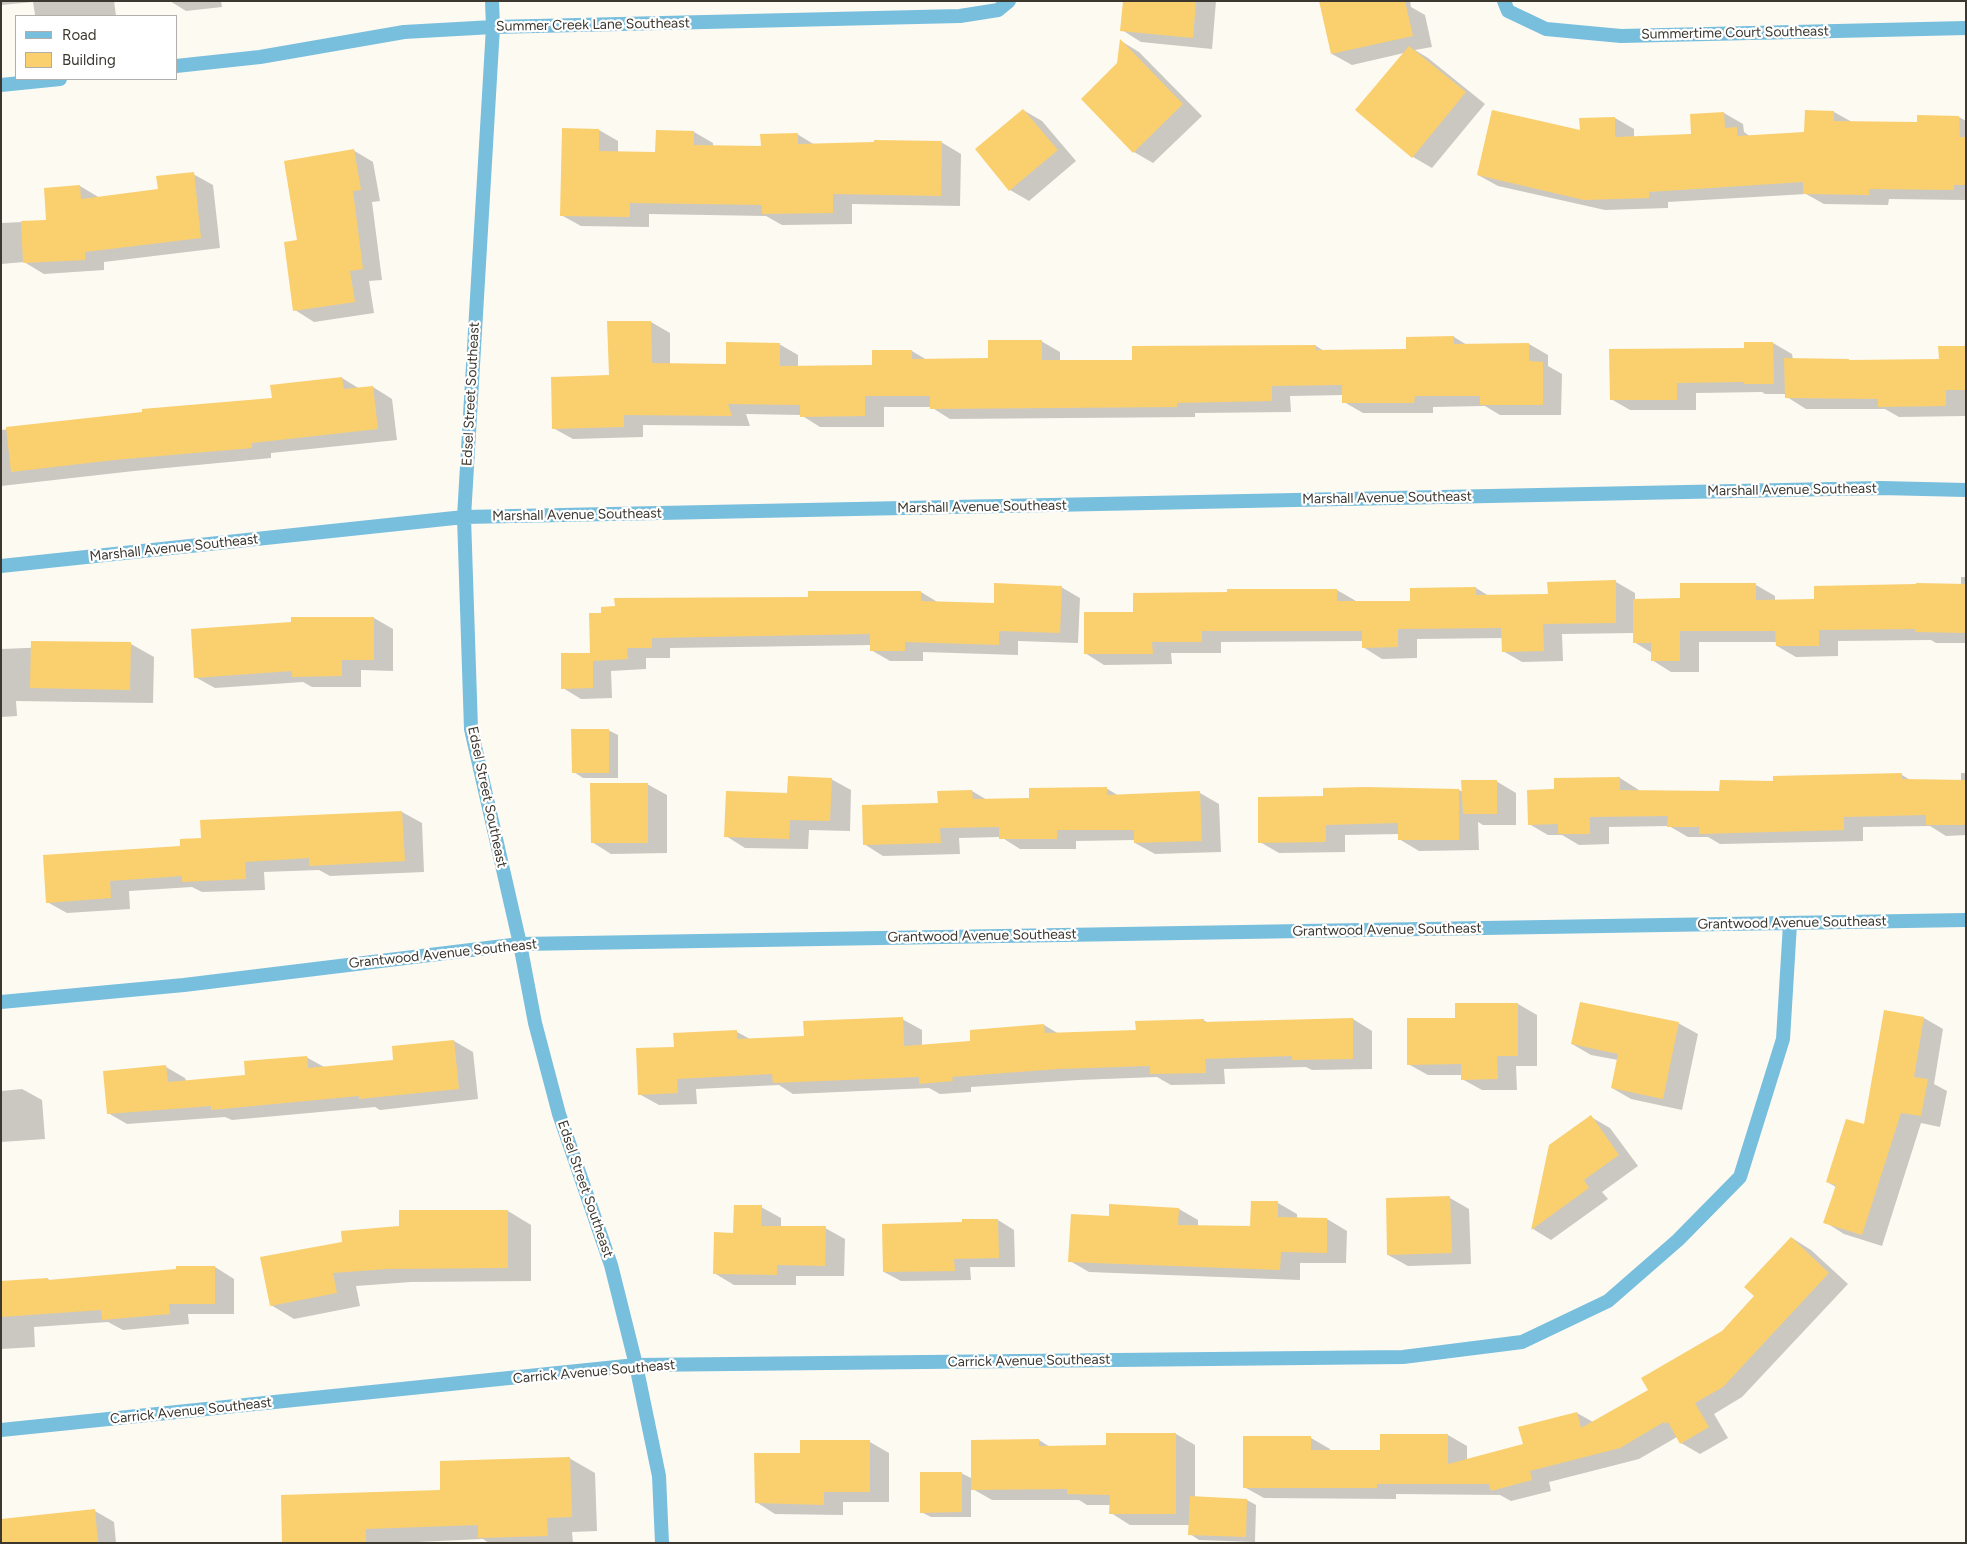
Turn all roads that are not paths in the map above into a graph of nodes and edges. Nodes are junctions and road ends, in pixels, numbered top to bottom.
1 (492, 1) edge
2 (1009, 1) edge
3 (1506, 6) edge
4 (493, 27) junction
5 (1966, 28) edge
6 (178, 66) edge
7 (50, 80) edge
8 (1, 85) edge
9 (1966, 490) edge
10 (464, 517) junction
11 (1, 566) edge
12 (1966, 920) edge
13 (1790, 924) junction
14 (520, 944) junction
15 (1, 1002) edge
16 (636, 1365) junction
17 (1, 1430) edge
18 (662, 1543) edge

1 - 4 street, Edsel Street Southeast
2 - 4 street, Summer Creek Lane Southeast
3 - 5 street, Summertime Court Southeast
4 - 6 street, Summer Creek Lane Southeast
4 - 10 street, Edsel Street Southeast
7 - 8 street
9 - 10 street, Marshall Avenue Southeast
10 - 11 street, Marshall Avenue Southeast
10 - 14 street, Edsel Street Southeast
12 - 13 street, Grantwood Avenue Southeast
13 - 14 street, Grantwood Avenue Southeast
13 - 16 street, Carrick Avenue Southeast
14 - 15 street, Grantwood Avenue Southeast
14 - 16 street, Edsel Street Southeast
16 - 17 street, Carrick Avenue Southeast
16 - 18 street, Edsel Street Southeast

